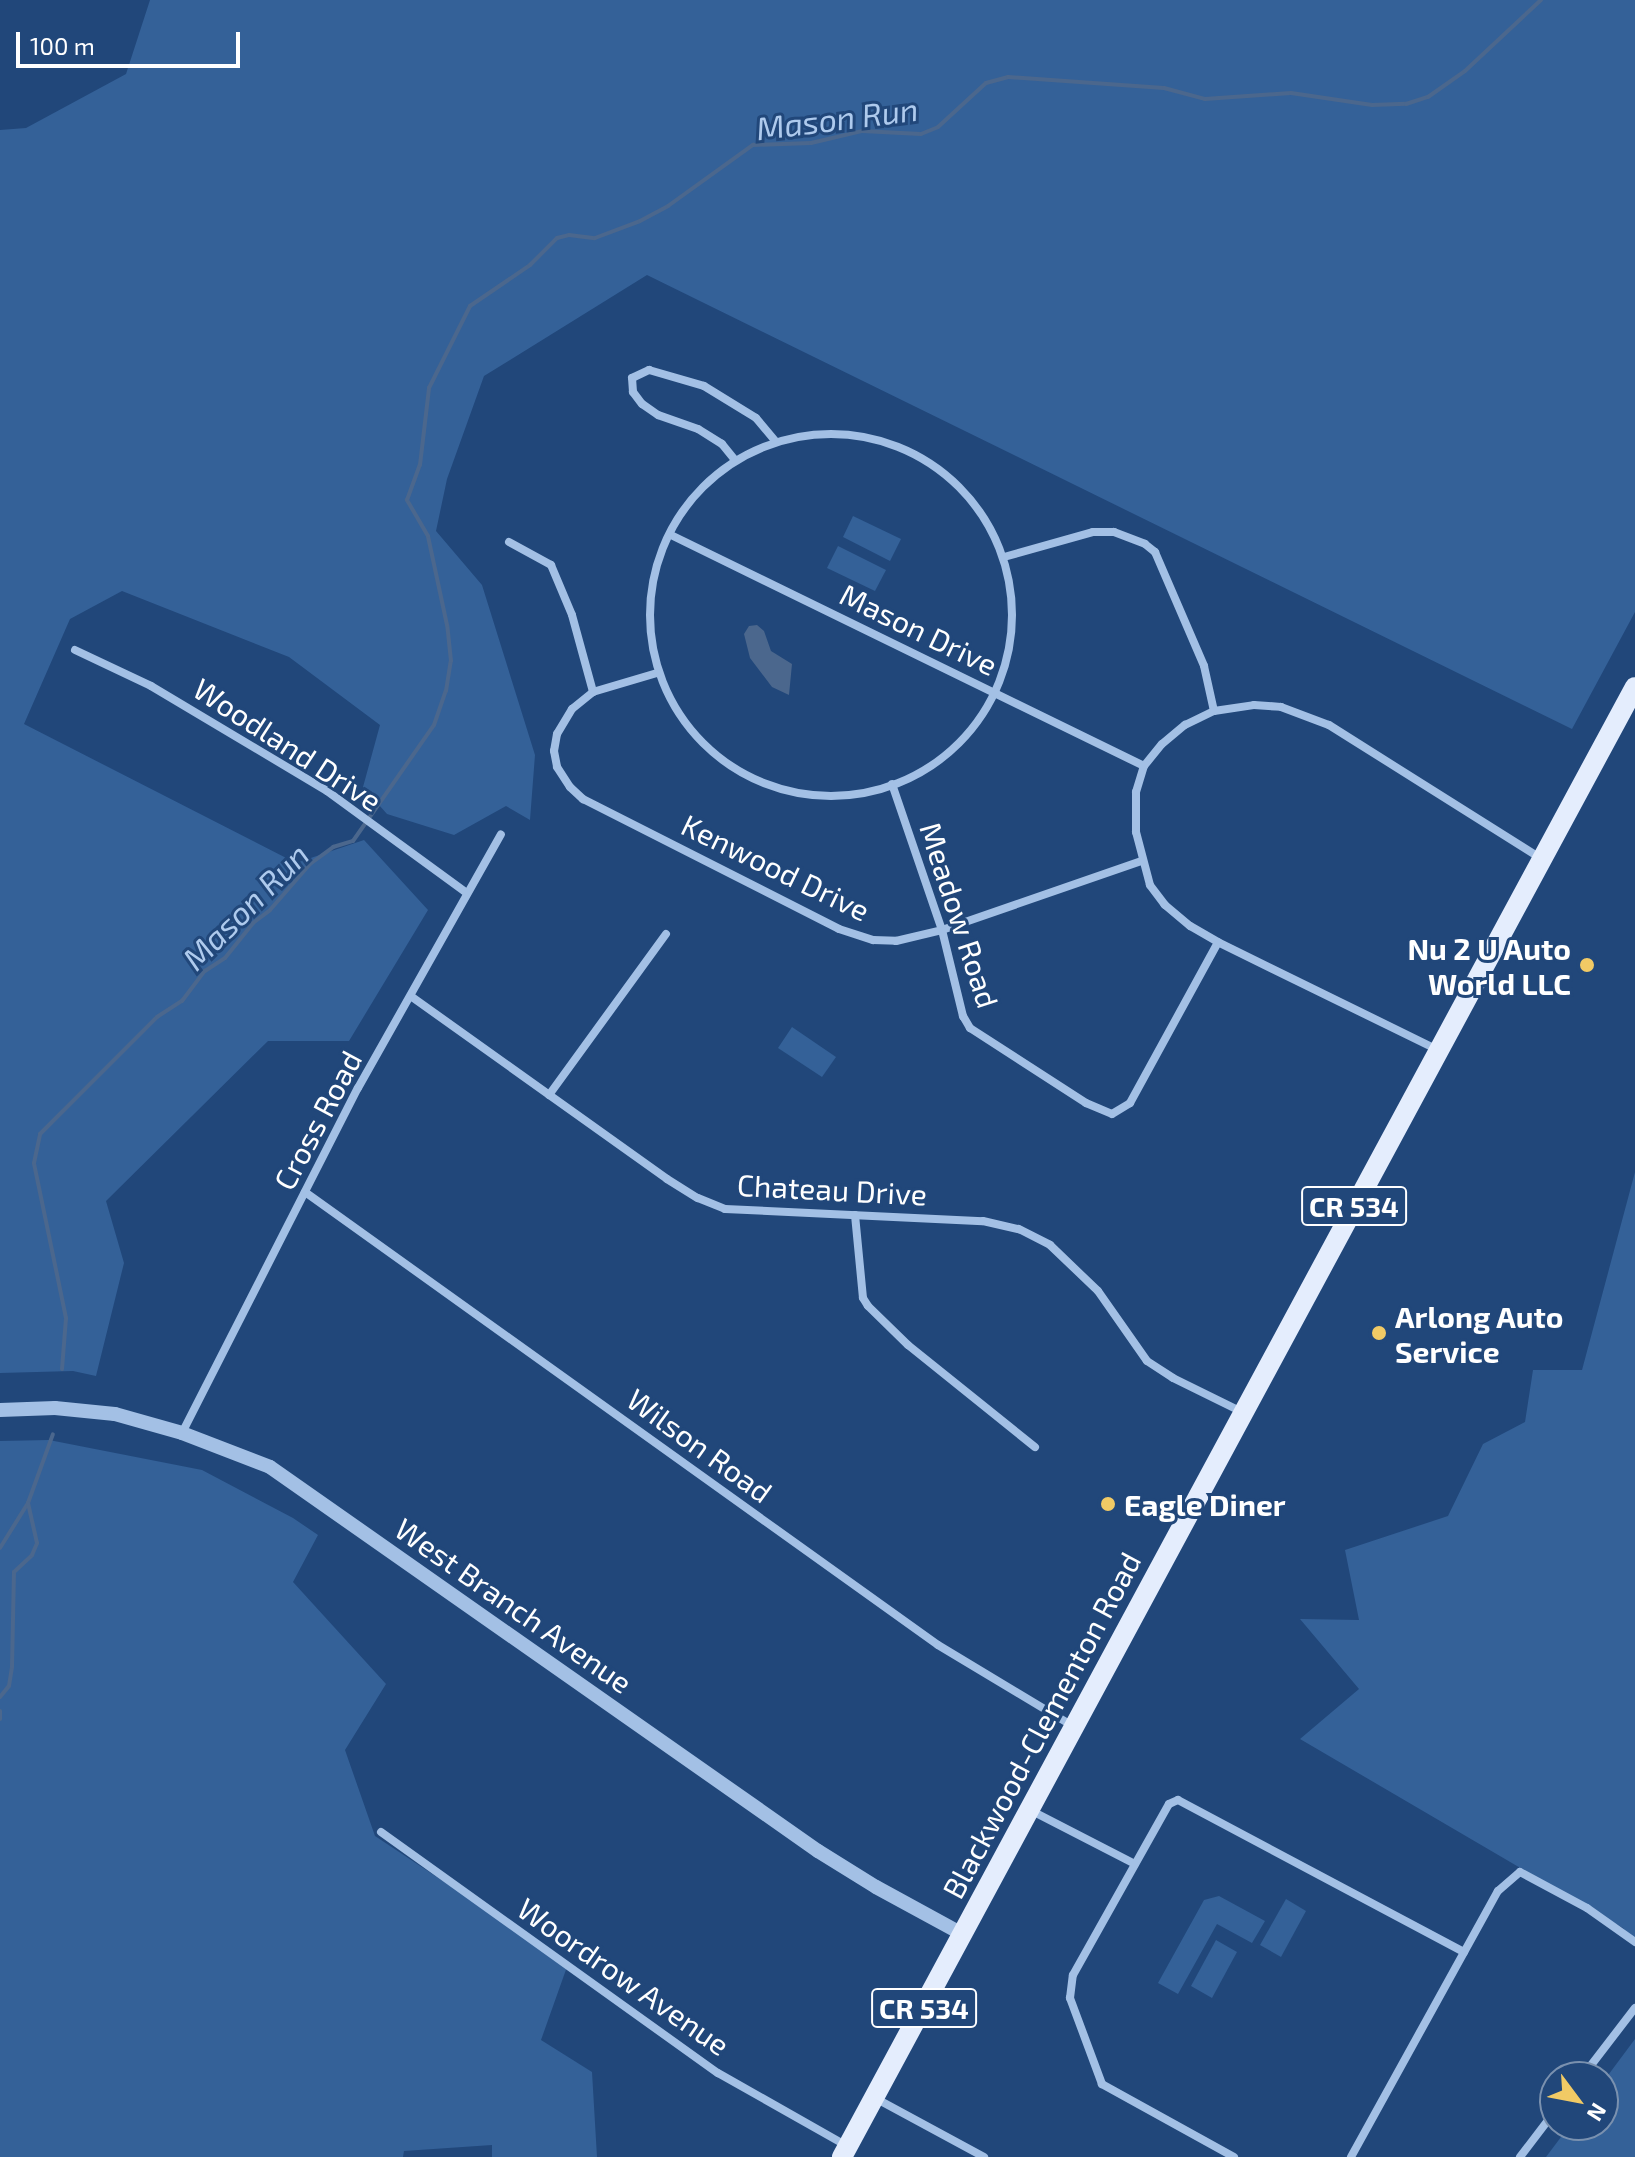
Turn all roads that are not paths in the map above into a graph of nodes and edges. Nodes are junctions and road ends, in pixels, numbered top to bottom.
1 (775, 441) junction
2 (735, 460) junction
3 (673, 536) junction
4 (509, 542) dead end
5 (1004, 557) junction
6 (75, 650) dead end
7 (657, 673) junction
8 (1635, 687) edge
9 (593, 692) junction
10 (998, 693) junction
11 (1214, 711) junction
12 (1144, 766) junction
13 (892, 784) junction
14 (501, 834) dead end
15 (1541, 858) junction
16 (1141, 861) junction
17 (467, 893) junction
18 (942, 930) junction
19 (666, 934) dead end
20 (1218, 942) junction
21 (412, 997) junction
22 (1438, 1050) junction
23 (549, 1095) junction
24 (305, 1192) junction
25 (855, 1215) junction
26 (0, 1410) edge
27 (1243, 1412) junction
28 (182, 1433) junction
29 (1035, 1447) dead end
30 (1073, 1727) junction
31 (1029, 1809) junction
32 (381, 1832) dead end
33 (1135, 1864) junction
34 (964, 1935) junction
35 (1635, 1942) edge
36 (1464, 1952) junction
37 (1635, 2008) edge
38 (1594, 2061) edge
39 (874, 2097) junction
40 (1539, 2132) edge
41 (845, 2152) edge
42 (984, 2157) edge
43 (1234, 2157) edge
44 (1351, 2157) edge
45 (1520, 2157) edge

1 - 2 street
1 - 2 street
1 - 5 street
2 - 3 street
3 - 7 street
3 - 10 street, Mason Drive
4 - 9 street
5 - 10 street
5 - 11 street
6 - 17 street, Woodland Drive
7 - 9 street, Kenwood Drive
7 - 13 street
8 - 15 main road, Blackwood-Clementon Road / CR 534
9 - 18 street, Kenwood Drive
10 - 12 street, Mason Drive
10 - 13 street
11 - 12 street
11 - 15 street
12 - 16 street
13 - 18 street, Meadow Road
14 - 17 street, Cross Road
15 - 22 main road, Blackwood-Clementon Road / CR 534
16 - 18 street, Kenwood Drive
16 - 20 street
17 - 21 street, Cross Road
18 - 20 street, Meadow Road
19 - 23 street
20 - 22 street
21 - 23 street, Chateau Drive
21 - 24 street, Cross Road
22 - 27 main road, Blackwood-Clementon Road / CR 534
23 - 25 street, Chateau Drive
24 - 28 street, Cross Road
24 - 30 street, Wilson Road
25 - 27 street, Chateau Drive
25 - 29 street
26 - 28 street, West Branch Avenue
27 - 30 main road, Blackwood-Clementon Road / CR 534
28 - 34 street, West Branch Avenue
30 - 31 main road, Blackwood-Clementon Road / CR 534
31 - 33 street
31 - 34 main road, Blackwood-Clementon Road / CR 534
32 - 41 street, Woordrow Avenue
33 - 36 street
33 - 43 street
34 - 39 main road, Blackwood-Clementon Road / CR 534
35 - 36 street
36 - 44 street
37 - 38 street
39 - 41 main road, Blackwood-Clementon Road / CR 534
39 - 42 street
40 - 45 street

